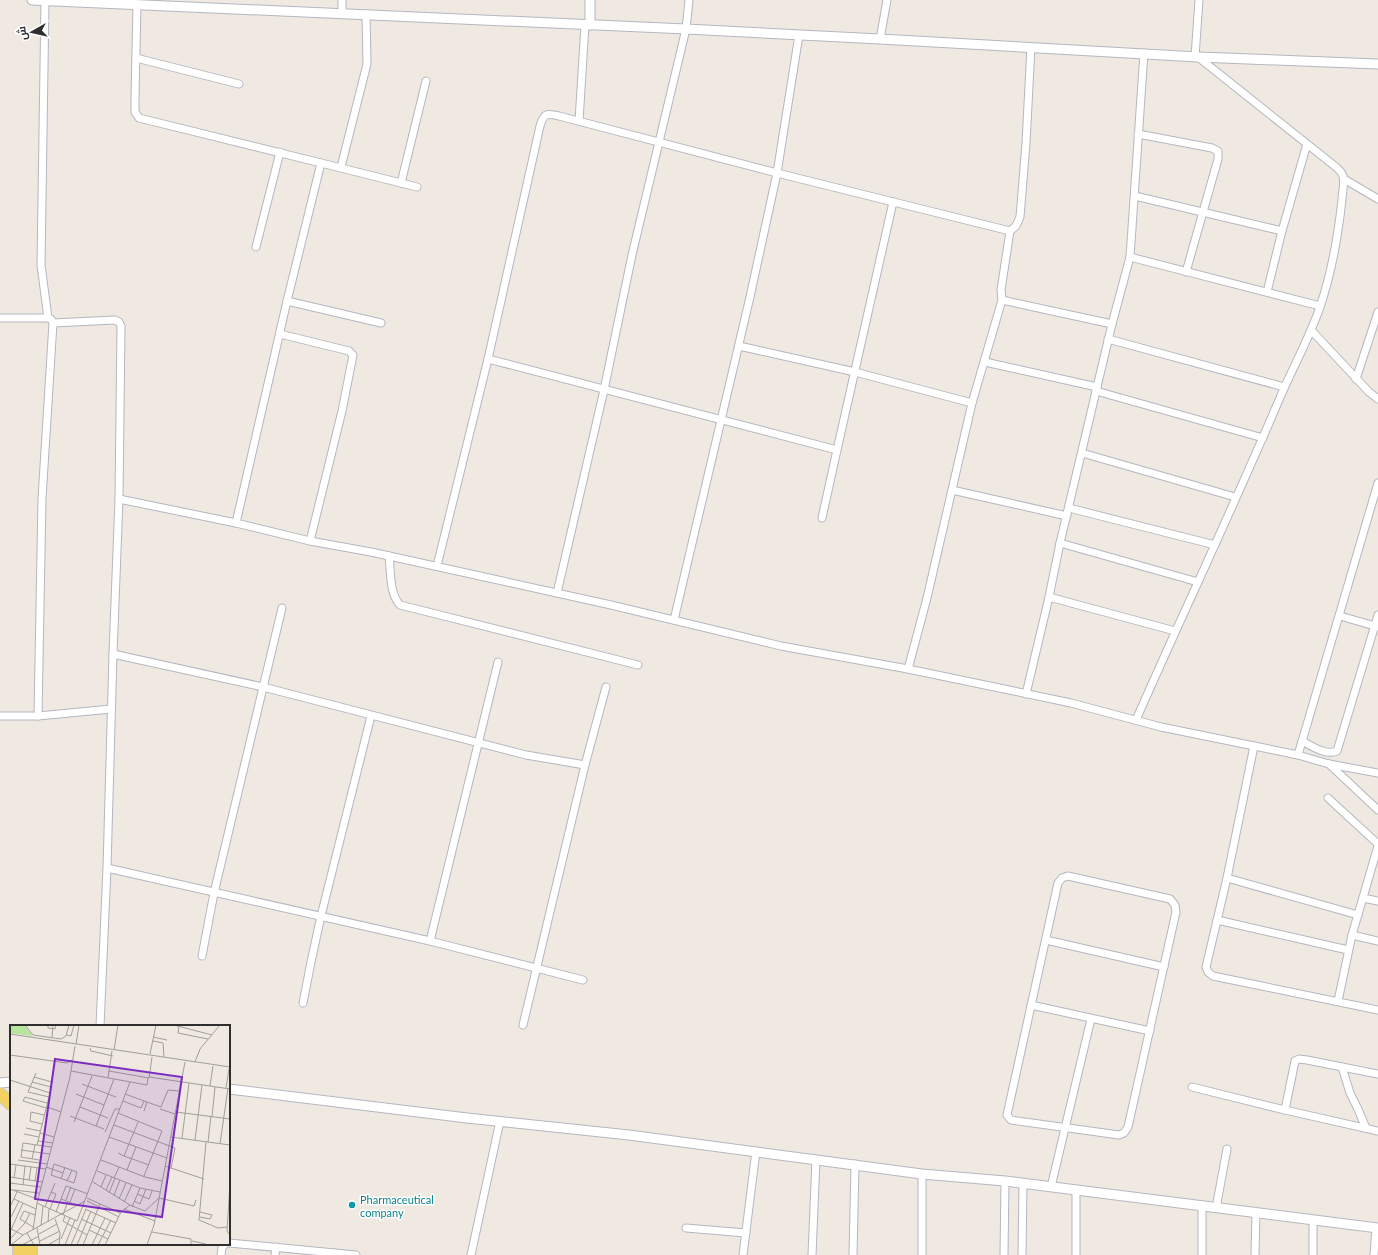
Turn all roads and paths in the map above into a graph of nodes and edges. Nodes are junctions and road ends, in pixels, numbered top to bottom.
1 (32, 0) edge
2 (45, 0) edge
3 (342, 0) edge
4 (590, 0) edge
5 (689, 0) edge
6 (887, 0) edge
7 (1199, 0) edge
8 (137, 4) junction
9 (342, 14) junction
10 (366, 14) junction
11 (588, 25) junction
12 (686, 29) junction
13 (799, 35) junction
14 (880, 39) junction
15 (1031, 47) junction
16 (1144, 54) junction
17 (1196, 57) junction
18 (136, 58) junction
19 (1378, 64) edge
20 (426, 81) dead end
21 (239, 84) dead end
22 (579, 121) junction
23 (1138, 134) junction
24 (659, 141) junction
25 (1307, 144) junction
26 (280, 152) junction
27 (321, 163) junction
28 (340, 167) junction
29 (776, 173) junction
30 (1344, 179) junction
31 (401, 183) junction
32 (417, 187) dead end
33 (1135, 196) junction
34 (1378, 199) edge
35 (893, 202) junction
36 (1202, 212) junction
37 (1010, 231) junction
38 (1282, 231) junction
39 (256, 247) dead end
40 (1130, 257) junction
41 (1186, 272) junction
42 (1267, 292) junction
43 (1002, 300) junction
44 (287, 301) junction
45 (1320, 306) junction
46 (1378, 312) edge
47 (0, 318) edge
48 (51, 320) junction
49 (381, 323) dead end
50 (1112, 324) junction
51 (1311, 330) junction
52 (280, 334) junction
53 (1108, 339) junction
54 (739, 346) junction
55 (488, 359) junction
56 (985, 362) junction
57 (855, 372) junction
58 (1356, 378) junction
59 (1284, 387) junction
60 (1096, 389) junction
61 (604, 390) junction
62 (1378, 399) edge
63 (972, 403) junction
64 (721, 420) junction
65 (1263, 438) junction
66 (837, 450) junction
67 (1082, 453) junction
68 (1378, 483) edge
69 (952, 490) junction
70 (1236, 497) junction
71 (119, 499) junction
72 (1069, 508) junction
73 (1067, 516) junction
74 (822, 518) dead end
75 (236, 523) junction
76 (310, 541) junction
77 (1060, 543) junction
78 (1215, 545) junction
79 (389, 556) junction
80 (437, 566) junction
81 (1198, 582) junction
82 (557, 593) junction
83 (1049, 597) junction
84 (282, 608) dead end
85 (1378, 615) edge
86 (1340, 616) junction
87 (674, 620) junction
88 (1376, 626) edge
89 (1175, 631) junction
90 (113, 654) junction
91 (498, 662) dead end
92 (638, 665) dead end
93 (908, 669) junction
94 (262, 687) junction
95 (606, 687) dead end
96 (1026, 694) junction
97 (111, 709) junction
98 (0, 716) edge
99 (38, 716) junction
100 (371, 716) junction
101 (1136, 720) junction
102 (1302, 741) junction
103 (478, 742) junction
104 (1254, 746) junction
105 (1298, 755) junction
106 (1329, 764) junction
107 (585, 765) junction
108 (1378, 773) edge
109 (1328, 798) dead end
110 (1378, 810) edge
111 (1378, 845) edge
112 (107, 868) junction
113 (1226, 878) junction
114 (214, 893) junction
115 (1363, 898) junction
116 (1378, 901) edge
117 (1358, 915) junction
118 (321, 916) junction
119 (1217, 920) junction
120 (1352, 935) junction
121 (1046, 940) junction
122 (1378, 940) edge
123 (430, 941) junction
124 (1348, 950) junction
125 (202, 956) dead end
126 (1164, 967) junction
127 (537, 968) junction
128 (583, 980) dead end
129 (1338, 1001) junction
130 (304, 1003) dead end
131 (1031, 1005) junction
132 (1378, 1010) edge
133 (1091, 1019) junction
134 (100, 1025) edge
135 (523, 1025) dead end
136 (1150, 1031) junction
137 (1342, 1067) junction
138 (1378, 1074) edge
139 (10, 1082) edge
140 (0, 1083) edge
141 (1192, 1087) dead end
142 (230, 1089) edge
143 (0, 1094) edge
144 (10, 1103) edge
145 (1285, 1110) junction
146 (500, 1121) junction
147 (1065, 1127) junction
148 (1366, 1128) junction
149 (1378, 1131) edge
150 (1227, 1148) dead end
151 (756, 1151) junction
152 (816, 1159) junction
153 (855, 1164) junction
154 (922, 1174) junction
155 (1005, 1181) junction
156 (1023, 1184) junction
157 (1051, 1187) junction
158 (1076, 1190) junction
159 (1202, 1207) junction
160 (1216, 1208) junction
161 (1256, 1213) junction
162 (1313, 1221) junction
163 (686, 1228) dead end
164 (1377, 1228) edge
165 (746, 1233) junction
166 (230, 1243) edge
167 (30, 1245) edge
168 (224, 1245) edge
169 (276, 1247) junction
170 (335, 1254) edge
171 (31, 1255) edge
172 (221, 1255) edge
173 (275, 1255) edge
174 (356, 1255) edge
175 (471, 1255) edge
176 (743, 1255) edge
177 (812, 1255) edge
178 (853, 1255) edge
179 (922, 1255) edge
180 (1004, 1255) edge
181 (1022, 1255) edge
182 (1076, 1255) edge
183 (1202, 1255) edge
184 (1255, 1255) edge
185 (1313, 1255) edge
186 (1374, 1255) edge

1 - 2 street
2 - 8 street
2 - 48 street
3 - 9 street
4 - 11 street
5 - 12 street
6 - 14 street
7 - 17 street
8 - 9 street
8 - 18 street
9 - 10 street
10 - 11 street
10 - 28 street
11 - 12 street
11 - 22 street
12 - 13 street
12 - 24 street
13 - 14 street
13 - 29 street
14 - 15 street
15 - 16 street
15 - 37 street
16 - 17 street
16 - 23 street
17 - 19 street
17 - 25 street
18 - 21 street
18 - 26 street
20 - 31 street
22 - 24 street
22 - 55 street
23 - 33 street
23 - 36 street
24 - 29 street
24 - 61 street
25 - 30 street
25 - 38 street
26 - 27 street
26 - 39 street
27 - 28 street
27 - 44 street
28 - 31 street
29 - 35 street
29 - 54 street
30 - 34 street
30 - 45 street
31 - 32 street
33 - 36 street
33 - 40 street
35 - 37 street
35 - 57 street
36 - 38 street
36 - 41 street
37 - 43 street
38 - 42 street
40 - 41 street
40 - 50 street
41 - 42 street
42 - 45 street
43 - 50 street
43 - 56 street
44 - 49 street
44 - 52 street
45 - 51 street
46 - 58 street
47 - 48 street
48 - 71 street
48 - 99 street
50 - 53 street
51 - 58 street
51 - 59 street
52 - 75 street
52 - 76 street
53 - 59 street
53 - 60 street
54 - 57 street
54 - 64 street
55 - 61 street
55 - 80 street
56 - 60 street
56 - 63 street
57 - 63 street
57 - 66 street
58 - 62 street
59 - 65 street
60 - 65 street
60 - 67 street
61 - 64 street
61 - 82 street
63 - 69 street
64 - 66 street
64 - 87 street
65 - 70 street
66 - 74 street
67 - 70 street
67 - 72 street
68 - 86 street
69 - 73 street
69 - 93 street
70 - 78 street
71 - 75 street
71 - 90 street
72 - 73 street
72 - 78 street
73 - 77 street
75 - 76 street
76 - 79 street
77 - 81 street
77 - 83 street
78 - 81 street
79 - 80 street
79 - 92 street
80 - 82 street
81 - 89 street
82 - 87 street
83 - 89 street
83 - 96 street
84 - 94 street
85 - 88 street
86 - 88 street
86 - 102 street
87 - 93 street
88 - 102 street
89 - 101 street
90 - 94 street
90 - 97 street
91 - 103 street
93 - 96 street
94 - 100 street
94 - 114 street
95 - 107 street
96 - 101 street
97 - 99 street
97 - 112 street
98 - 99 street
100 - 103 street
100 - 118 street
101 - 104 street
102 - 105 street
103 - 107 street
103 - 123 street
104 - 105 street
104 - 113 street
105 - 106 street
106 - 108 street
106 - 110 street
107 - 127 street
109 - 111 street
111 - 115 street
112 - 114 street
112 - 134 street
113 - 117 street
113 - 119 street
114 - 118 street
114 - 125 street
115 - 116 street
115 - 117 street
117 - 120 street
118 - 123 street
118 - 130 street
119 - 124 street
119 - 129 street
120 - 122 street
120 - 124 street
121 - 126 street
121 - 126 street
121 - 131 street
123 - 127 street
124 - 129 street
126 - 136 street
127 - 128 street
127 - 135 street
129 - 132 street
131 - 133 street
131 - 147 street
133 - 136 street
133 - 147 street
136 - 147 street
137 - 138 street
137 - 145 street
137 - 148 street
139 - 140 street
141 - 145 street
142 - 146 street
143 - 144 main road
145 - 148 street
146 - 151 street
146 - 175 street
147 - 157 street
148 - 149 street
150 - 160 street
151 - 152 street
151 - 165 street
152 - 153 street
152 - 177 street
153 - 154 street
153 - 178 street
154 - 155 street
154 - 179 street
155 - 156 street
155 - 180 street
156 - 157 street
156 - 181 street
157 - 158 street
158 - 159 street
158 - 182 street
159 - 160 street
159 - 183 street
160 - 161 street
161 - 162 street
161 - 184 street
162 - 164 street
162 - 185 street
163 - 165 street
164 - 186 street
165 - 176 street
166 - 169 street
167 - 171 main road
168 - 172 street
169 - 170 street
169 - 173 street
170 - 174 street

